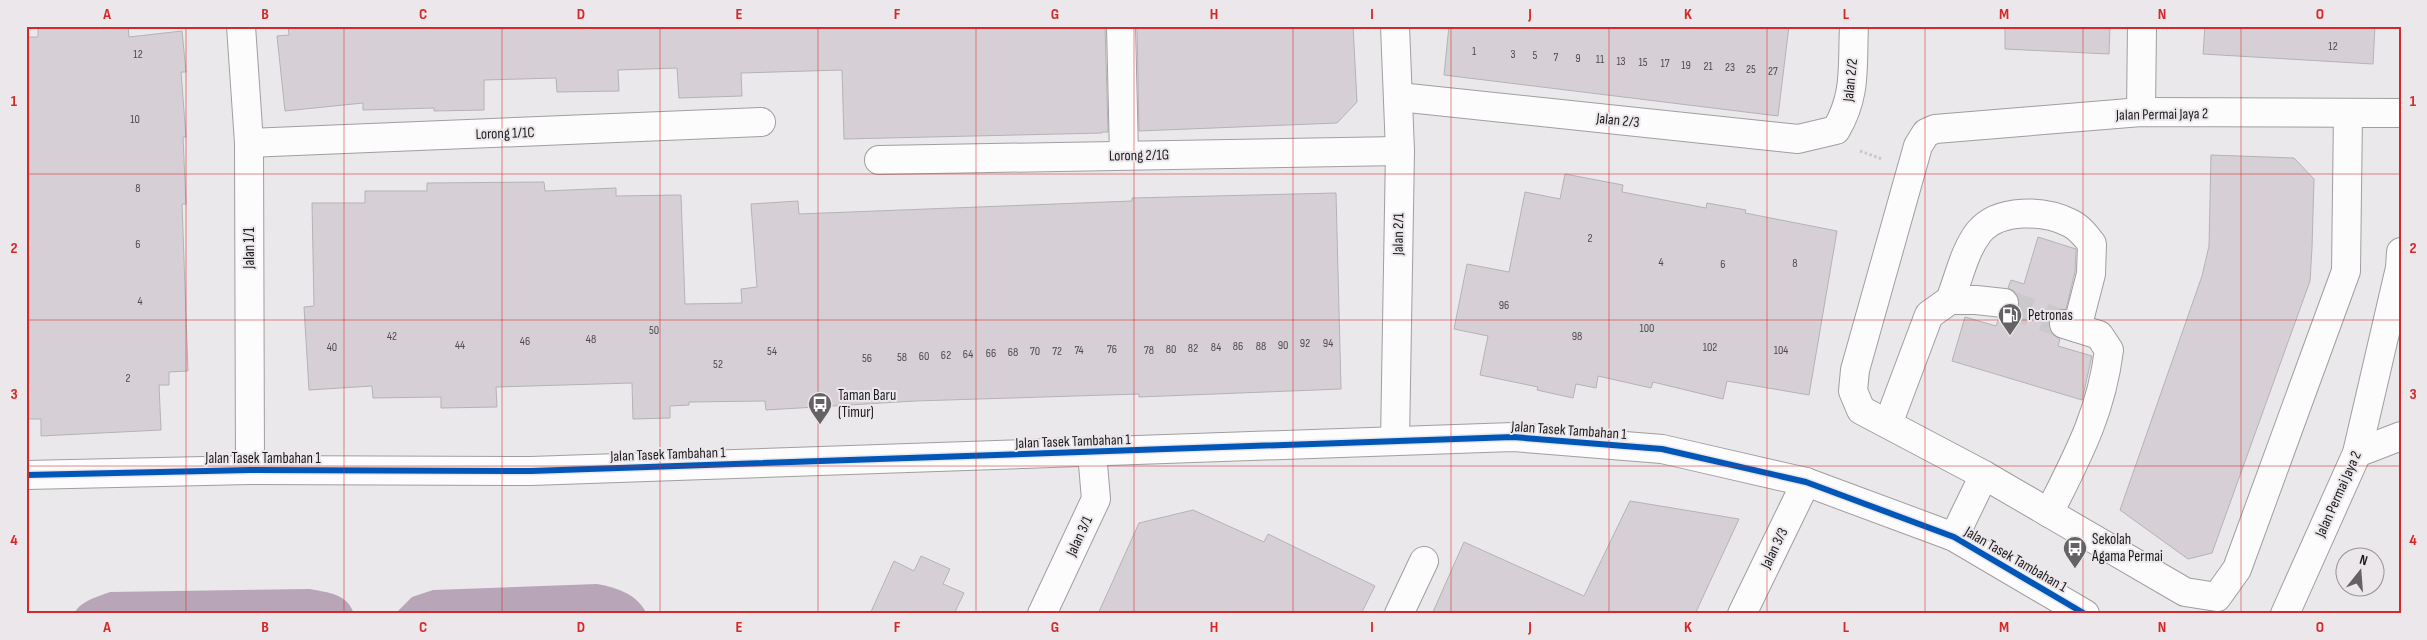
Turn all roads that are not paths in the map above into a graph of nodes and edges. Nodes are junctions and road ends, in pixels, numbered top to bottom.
1 (241, 26) edge
2 (1121, 26) edge
3 (1395, 26) edge
4 (1854, 26) edge
5 (2142, 26) edge
6 (1399, 97) junction
7 (2142, 112) junction
8 (2348, 113) junction
9 (2401, 113) edge
10 (761, 122) dead end
11 (1836, 130) joint
12 (249, 143) junction
13 (1400, 151) junction
14 (1124, 155) junction
15 (879, 160) dead end
16 (2401, 252) edge
17 (1950, 300) junction
18 (2004, 303) tunnel mouth
19 (1888, 424) junction
20 (2401, 436) edge
21 (1394, 441) junction
22 (1092, 453) junction
23 (2357, 453) junction
24 (250, 470) junction
25 (26, 475) edge
26 (1984, 475) junction
27 (1806, 482) junction
28 (2049, 512) junction
29 (1954, 538) junction
30 (1424, 561) dead end
31 (1042, 614) edge
32 (1398, 614) edge
33 (1742, 614) edge
34 (2085, 614) edge
35 (2285, 614) edge

1 - 12 street, Jalan 1/1
2 - 14 street
3 - 6 street, Jalan 2/1
4 - 11 street, Jalan 2/2
5 - 7 street
6 - 11 street, Jalan 2/3
6 - 13 street, Jalan 2/1
7 - 8 street, Jalan Permai Jaya 2
7 - 19 street, Jalan Permai Jaya 2
8 - 9 street, Jalan Permai Jaya 2
8 - 28 street
10 - 12 street, Lorong 1/1C
12 - 24 street, Jalan 1/1
13 - 14 street, Lorong 2/1G
13 - 21 street, Jalan 2/1
14 - 15 street, Lorong 2/1G
16 - 23 street, Jalan Permai Jaya 2
17 - 18 street
17 - 19 street
17 - 28 street
19 - 26 street
20 - 23 street
21 - 22 street, Jalan Tasek Tambahan 1
21 - 27 street, Jalan Tasek Tambahan 1
22 - 24 street, Jalan Tasek Tambahan 1
22 - 31 street, Jalan 3/1
23 - 35 street, Jalan Permai Jaya 2
24 - 25 street, Jalan Tasek Tambahan 1
26 - 28 street
26 - 29 street
27 - 29 street, Jalan Tasek Tambahan 1
27 - 33 street, Jalan 3/3
29 - 34 street, Jalan Tasek Tambahan 1
30 - 32 street

